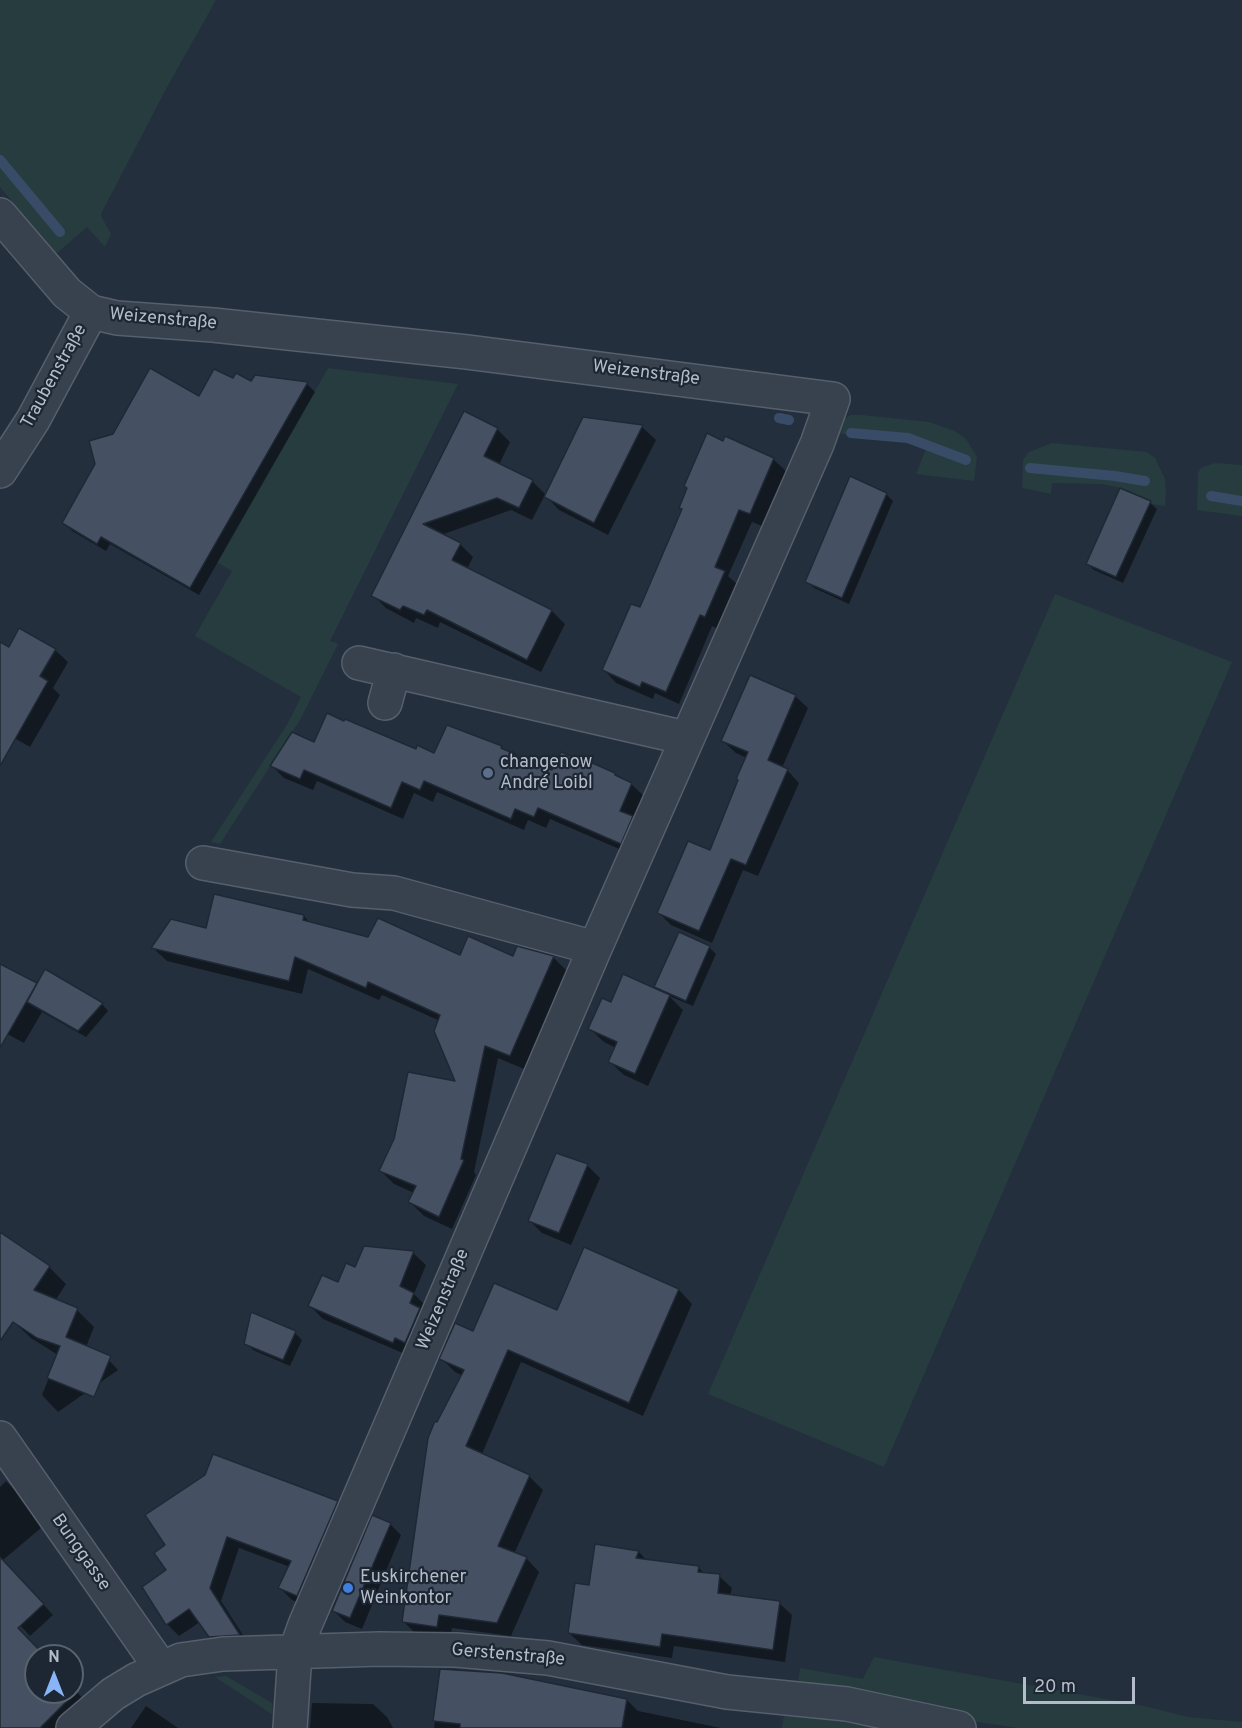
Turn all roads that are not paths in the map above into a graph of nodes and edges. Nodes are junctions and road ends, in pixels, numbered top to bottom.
1 (0, 215) edge
2 (91, 312) junction
3 (0, 471) edge
4 (359, 663) dead end
5 (394, 670) junction
6 (385, 703) dead end
7 (686, 738) junction
8 (203, 863) dead end
9 (595, 948) junction
10 (0, 1438) edge
11 (295, 1653) junction
12 (161, 1668) junction
13 (73, 1728) edge
14 (290, 1728) edge
15 (959, 1728) edge

1 - 2 street
2 - 3 street, Traubenstraße
2 - 7 street, Weizenstraße
4 - 5 street
5 - 6 street
5 - 7 street
7 - 9 street, Weizenstraße
8 - 9 street
9 - 11 street, Weizenstraße
10 - 12 street, Bunggasse
11 - 12 street, Gerstenstraße
11 - 14 street, Weizenstraße
11 - 15 street, Gerstenstraße
12 - 13 street, Gerstenstraße

